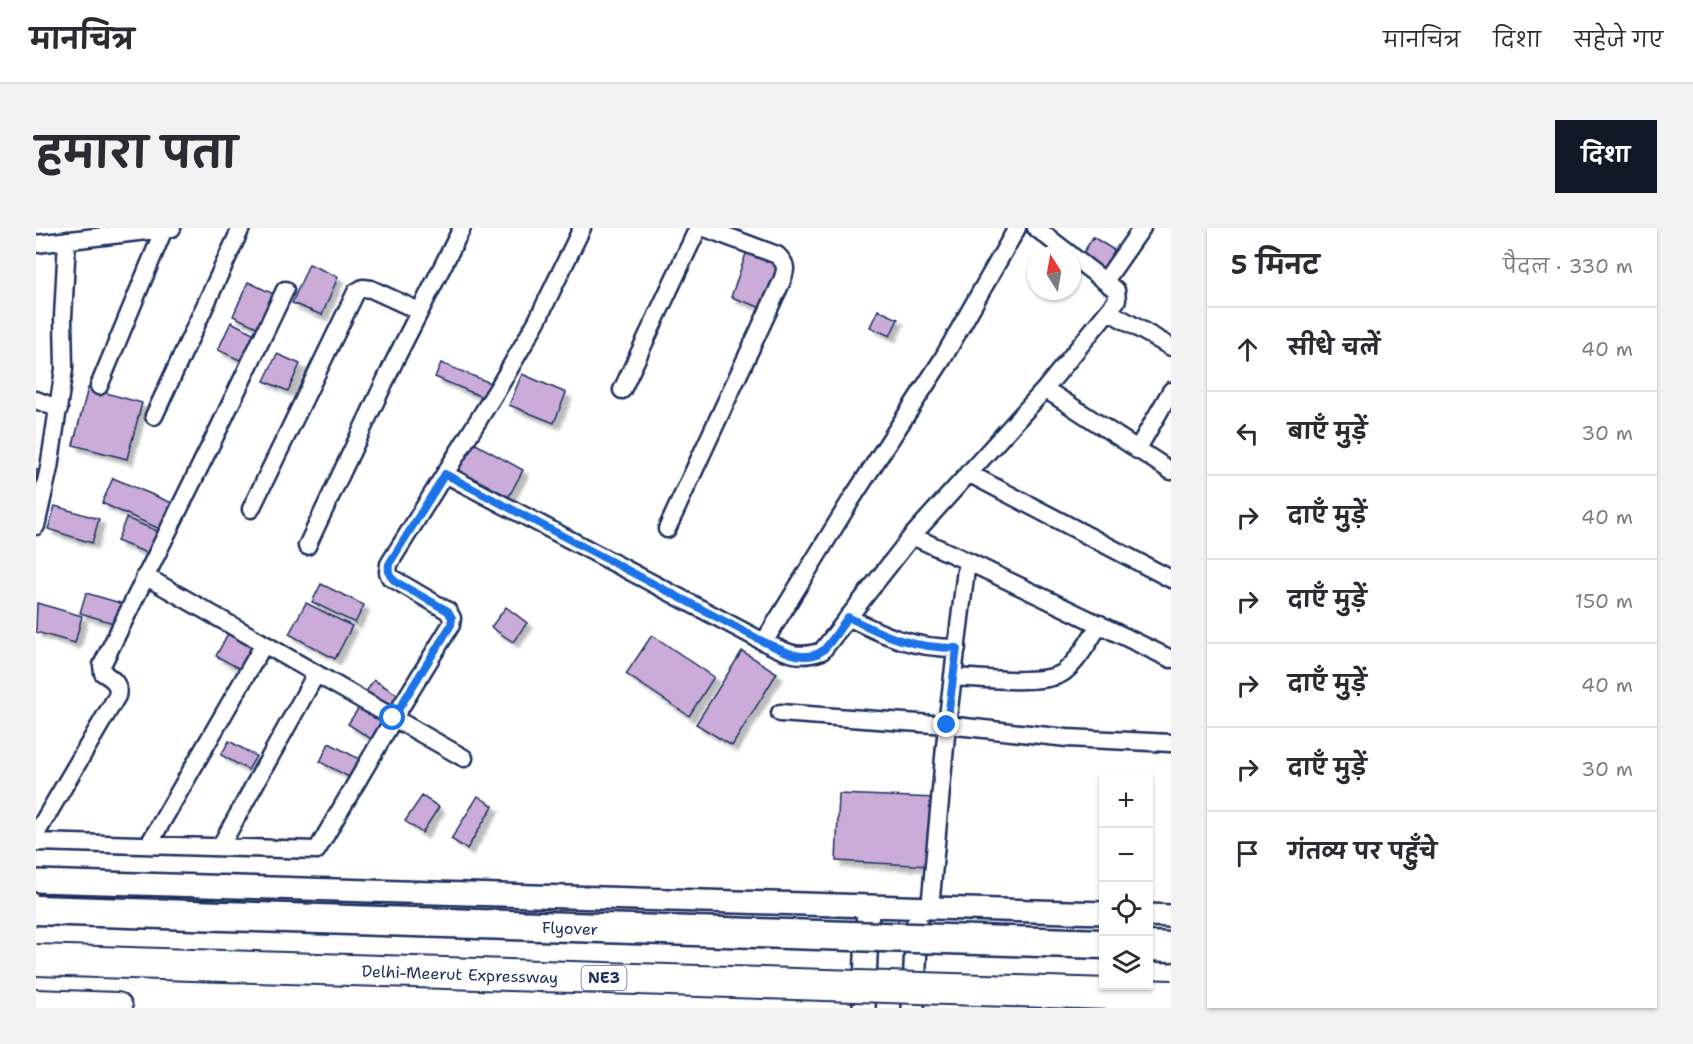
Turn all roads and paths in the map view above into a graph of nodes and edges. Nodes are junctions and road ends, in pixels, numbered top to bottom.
1 (174, 228) edge
2 (241, 228) edge
3 (462, 228) edge
4 (582, 228) edge
5 (698, 228) edge
6 (705, 228) edge
7 (1017, 228) edge
8 (1036, 228) edge
9 (1142, 228) edge
10 (164, 229) edge
11 (67, 240) junction
12 (36, 244) edge
13 (1060, 246) edge
14 (1081, 262) edge
15 (1105, 281) junction
16 (285, 290) dead end
17 (419, 311) junction
18 (1108, 311) junction
19 (1171, 347) edge
20 (99, 386) dead end
21 (1045, 389) junction
22 (622, 390) dead end
23 (1171, 391) edge
24 (36, 400) edge
25 (59, 409) junction
26 (154, 416) dead end
27 (1137, 450) junction
28 (43, 465) edge
29 (1171, 471) edge
30 (968, 473) junction
31 (445, 474) junction
32 (251, 509) dead end
33 (36, 526) edge
34 (667, 529) dead end
35 (912, 537) junction
36 (307, 546) dead end
37 (967, 561) junction
38 (145, 576) junction
39 (1171, 579) edge
40 (848, 617) junction
41 (1100, 624) junction
42 (764, 642) junction
43 (264, 644) junction
44 (957, 648) junction
45 (1171, 658) edge
46 (316, 674) junction
47 (954, 677) junction
48 (780, 713) dead end
49 (393, 718) junction
50 (947, 725) junction
51 (1171, 743) edge
52 (464, 758) dead end
53 (36, 834) edge
54 (36, 842) edge
55 (149, 844) junction
56 (220, 847) junction
57 (36, 881) edge
58 (868, 906) junction
59 (924, 908) junction
60 (36, 910) edge
61 (1099, 914) edge
62 (1153, 915) edge
63 (1171, 916) edge
64 (1099, 944) edge
65 (1153, 946) edge
66 (1171, 947) edge
67 (36, 960) edge
68 (1171, 996) edge
69 (36, 1005) edge
70 (117, 1008) edge
71 (864, 1008) edge
72 (914, 1008) edge

1 - 10 street
2 - 26 street
3 - 17 street
4 - 31 street
5 - 22 street
6 - 34 street
7 - 42 street
8 - 13 street
9 - 15 street
10 - 11 street
10 - 20 street
11 - 12 street
11 - 25 street
14 - 15 street
15 - 18 street
16 - 38 street
17 - 32 street
17 - 36 street
18 - 19 street
18 - 21 street
21 - 27 street
21 - 30 street
23 - 27 street
24 - 25 street
25 - 28 street
27 - 29 street
28 - 33 street
30 - 35 street
30 - 39 street
31 - 42 street
31 - 49 street
35 - 37 street
35 - 40 street
37 - 41 street
37 - 44 street
38 - 43 street
38 - 53 street
40 - 42 street
40 - 44 street
41 - 45 street
41 - 47 street
43 - 46 street
43 - 55 street
44 - 47 street
46 - 49 street
46 - 56 street
47 - 50 street
48 - 50 street
49 - 52 street
49 - 56 street
50 - 51 street
50 - 59 street
54 - 55 street
55 - 56 street
57 - 58 street
58 - 59 street
58 - 71 street
59 - 61 street
59 - 72 street
60 - 64 highway, Flyover, bridge
62 - 63 street
65 - 66 highway
67 - 68 highway, Delhi-Meerut Expressway / NE3, bridge
69 - 70 highway

